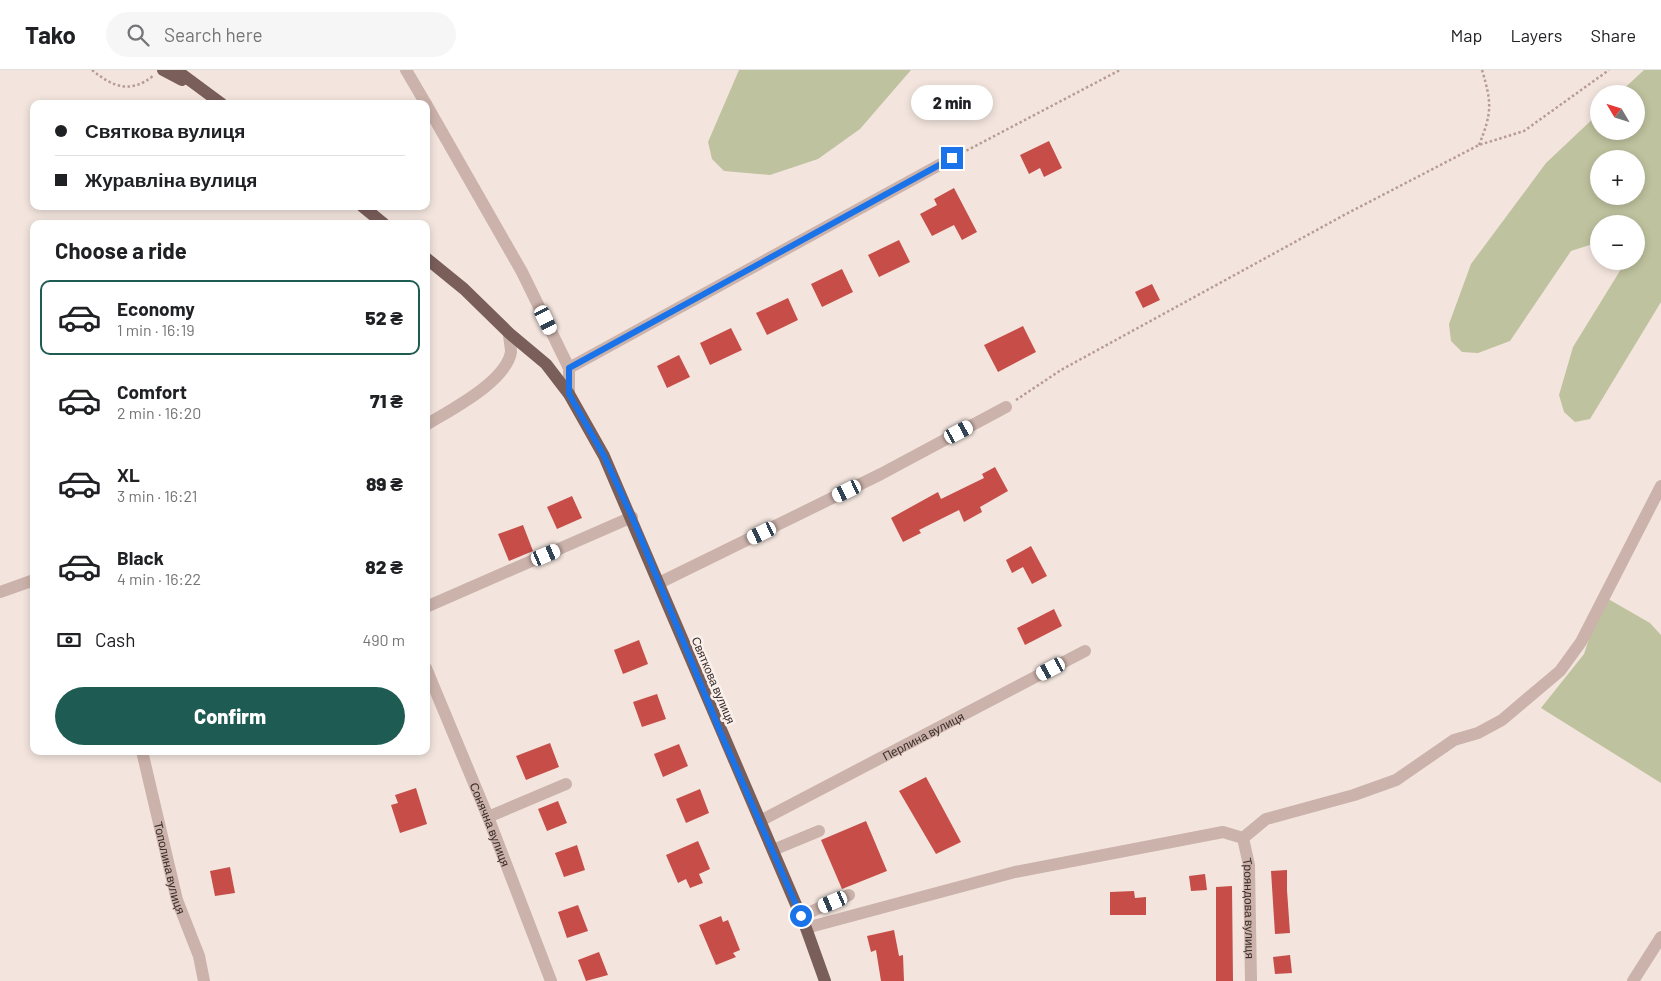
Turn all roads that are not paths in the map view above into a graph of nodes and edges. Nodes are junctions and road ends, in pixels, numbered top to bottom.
1 (176, 70) edge
2 (186, 70) edge
3 (406, 70) edge
4 (159, 72) edge
5 (217, 100) edge
6 (424, 100) edge
7 (430, 111) edge
8 (952, 158) road end
9 (367, 210) edge
10 (379, 220) edge
11 (430, 261) edge
12 (509, 333) junction
13 (569, 368) junction
14 (569, 394) junction
15 (1006, 407) road end
16 (430, 422) edge
17 (1661, 486) edge
18 (632, 517) junction
19 (30, 581) edge
20 (659, 583) junction
21 (0, 592) edge
22 (430, 605) edge
23 (1085, 651) dead end
24 (430, 678) edge
25 (143, 755) edge
26 (566, 784) dead end
27 (488, 817) junction
28 (760, 821) junction
29 (819, 831) dead end
30 (1243, 838) junction
31 (773, 850) junction
32 (849, 895) dead end
33 (804, 922) junction
34 (1661, 937) edge
35 (204, 981) edge
36 (551, 981) edge
37 (825, 981) edge
38 (1251, 981) edge
39 (1633, 981) edge

1 - 5 main road
2 - 5 main road
3 - 6 street
4 - 5 main road
7 - 13 street
8 - 13 street
9 - 10 main road
11 - 12 main road, Святкова вулиця
12 - 14 main road, Святкова вулиця
12 - 16 street
13 - 14 street
14 - 18 main road, Святкова вулиця
15 - 20 street
17 - 30 street
18 - 20 main road, Святкова вулиця
18 - 22 street
19 - 21 street
20 - 28 main road, Святкова вулиця
23 - 28 street, Перлина вулиця
24 - 27 street, Сонячна вулиця
25 - 35 street, Тополина вулиця
26 - 27 street
27 - 36 street, Сонячна вулиця
28 - 31 main road, Святкова вулиця
29 - 31 street
30 - 33 street
30 - 38 street, Трояндова вулиця
31 - 33 main road, Святкова вулиця
32 - 33 street
33 - 37 main road, Святкова вулиця
34 - 39 street

